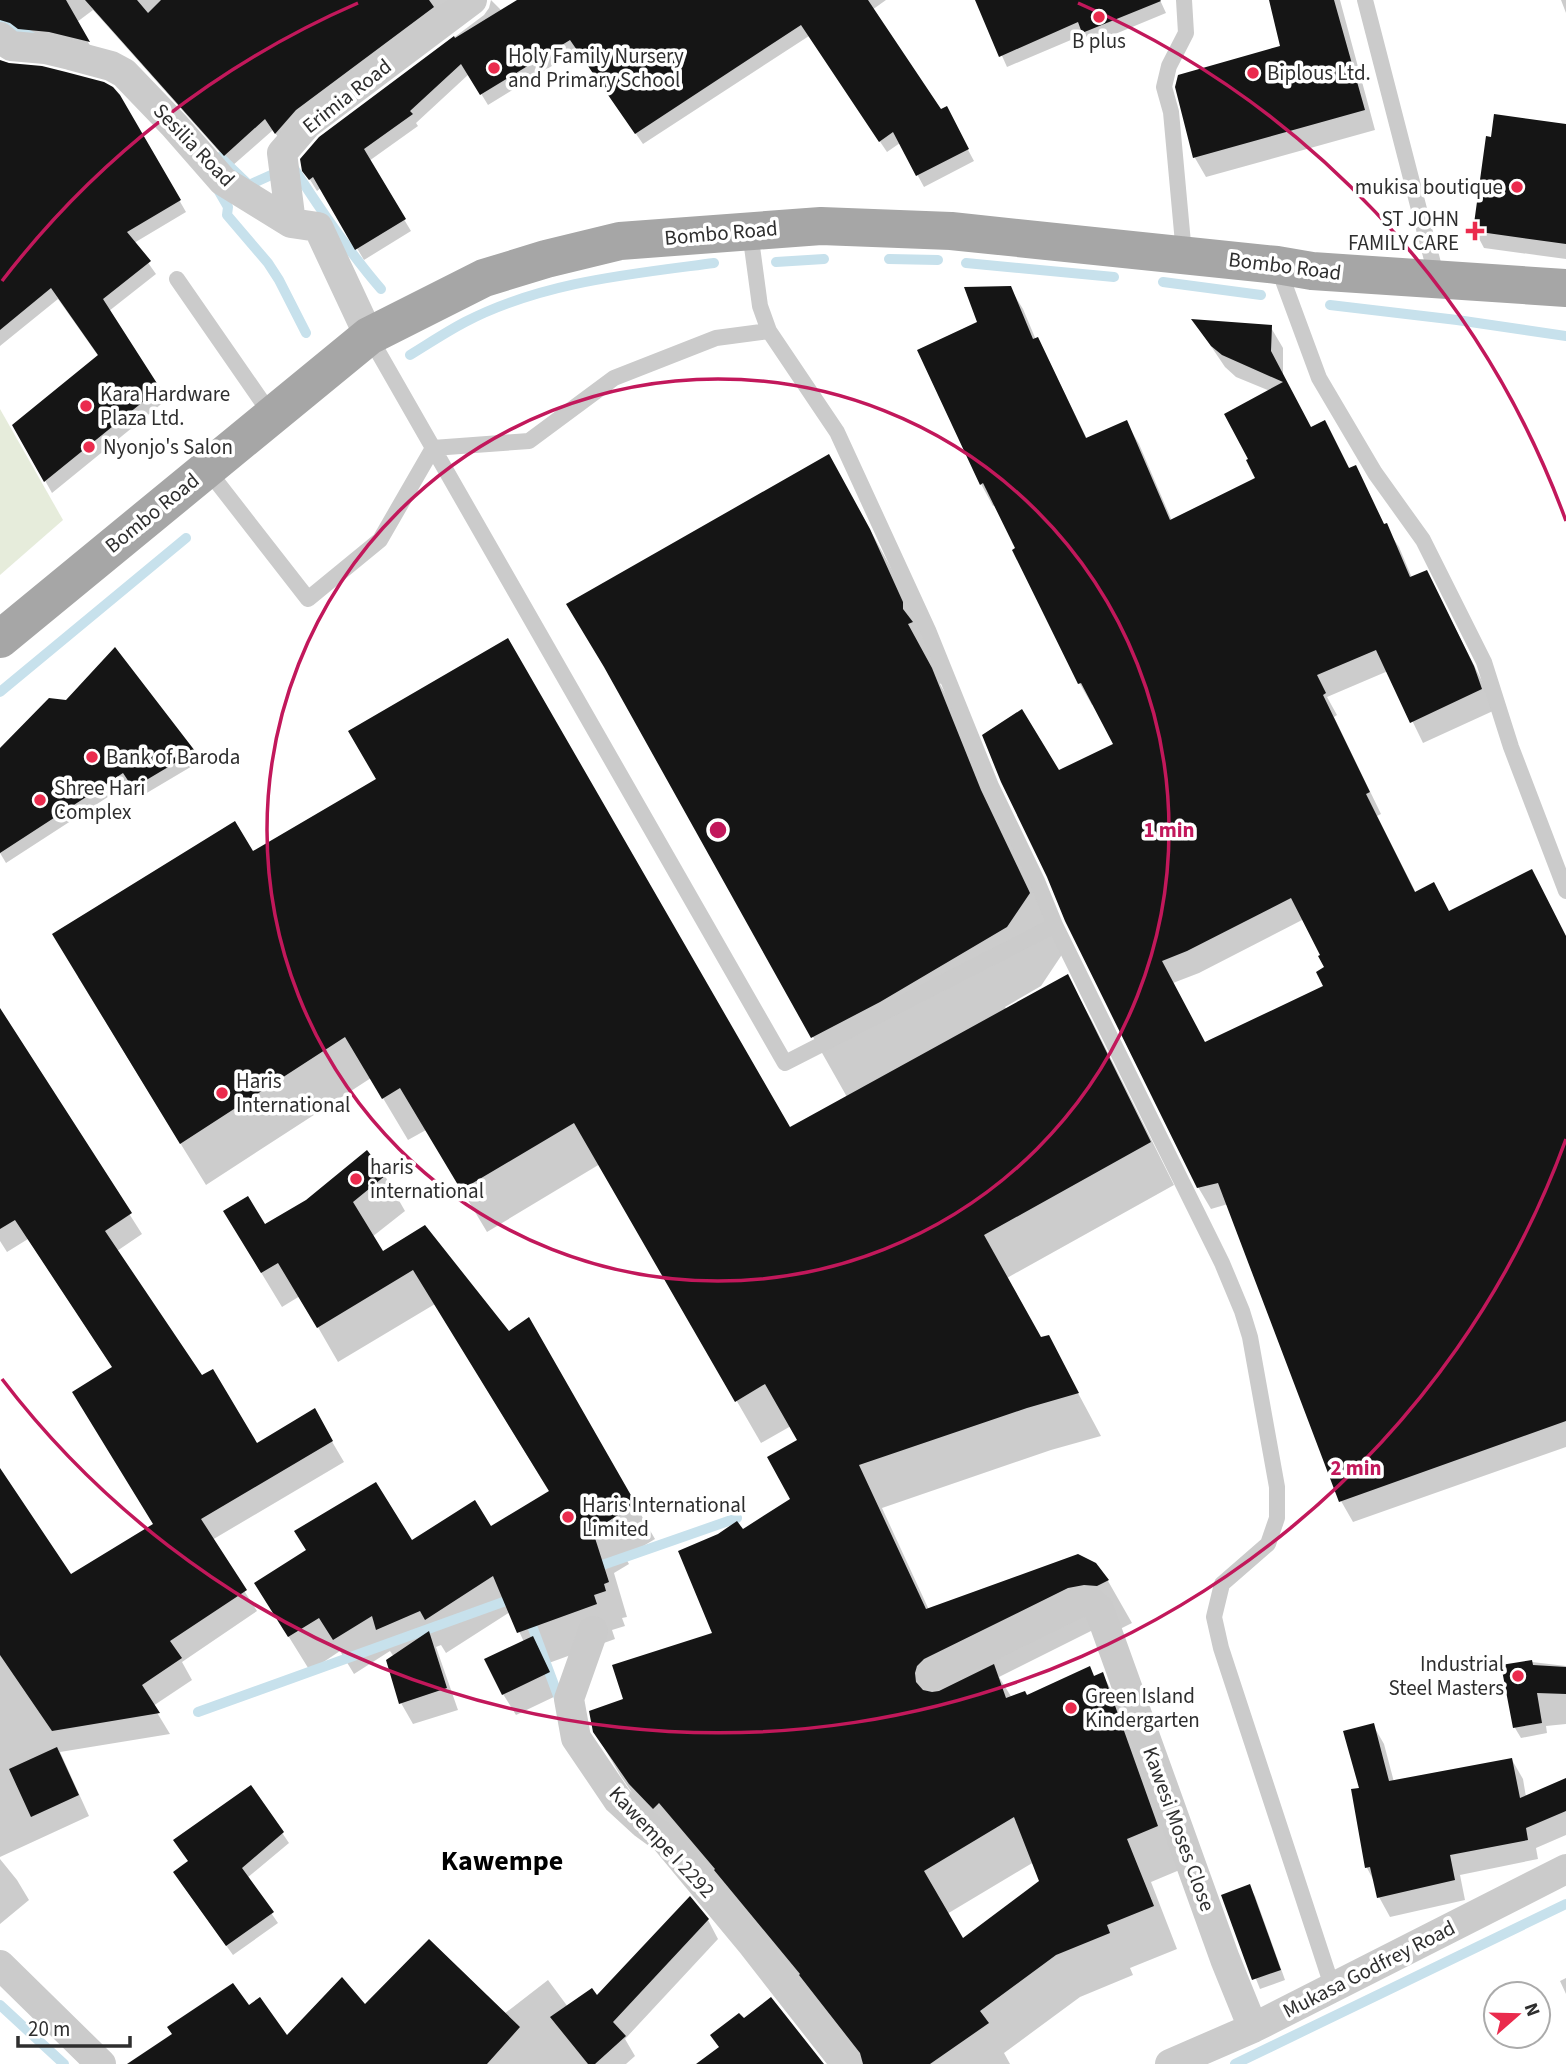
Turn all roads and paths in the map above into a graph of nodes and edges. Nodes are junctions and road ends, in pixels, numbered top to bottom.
1 (472, 0) edge
2 (1184, 0) edge
3 (1365, 0) edge
4 (0, 37) edge
5 (291, 223) junction
6 (749, 230) junction
7 (1184, 255) junction
8 (1278, 265) junction
9 (177, 279) dead end
10 (1437, 280) junction
11 (1566, 288) edge
12 (769, 331) junction
13 (369, 336) junction
14 (272, 416) junction
15 (433, 448) junction
16 (206, 468) junction
17 (0, 639) edge
18 (1566, 891) edge
19 (1055, 925) junction
20 (593, 1631) dead end
21 (932, 1675) dead end
22 (1566, 1869) edge
23 (3, 1971) edge
24 (1332, 1986) junction
25 (1253, 2028) junction
26 (101, 2064) edge
27 (846, 2064) edge
28 (1170, 2064) edge

1 - 5 street, Erimia Road
2 - 7 lane
3 - 10 lane
4 - 5 street, Sesilia Road
5 - 13 street, Sesilia Road
6 - 7 main road, Bombo Road
6 - 12 lane
6 - 13 main road, Bombo Road
7 - 8 main road, Bombo Road
8 - 10 main road, Bombo Road
8 - 18 lane
9 - 14 lane
10 - 11 main road, Bombo Road
12 - 15 lane
12 - 19 lane
13 - 14 main road, Bombo Road
13 - 15 lane
14 - 16 main road, Bombo Road
15 - 16 lane
15 - 19 lane
16 - 17 main road, Bombo Road
19 - 24 lane
20 - 27 street, Kawempe I 2292
21 - 25 street, Kawesi Moses Close
22 - 24 street, Mukasa Godfrey Road
23 - 26 street
24 - 25 street, Mukasa Godfrey Road
25 - 28 street, Mukasa Godfrey Road

